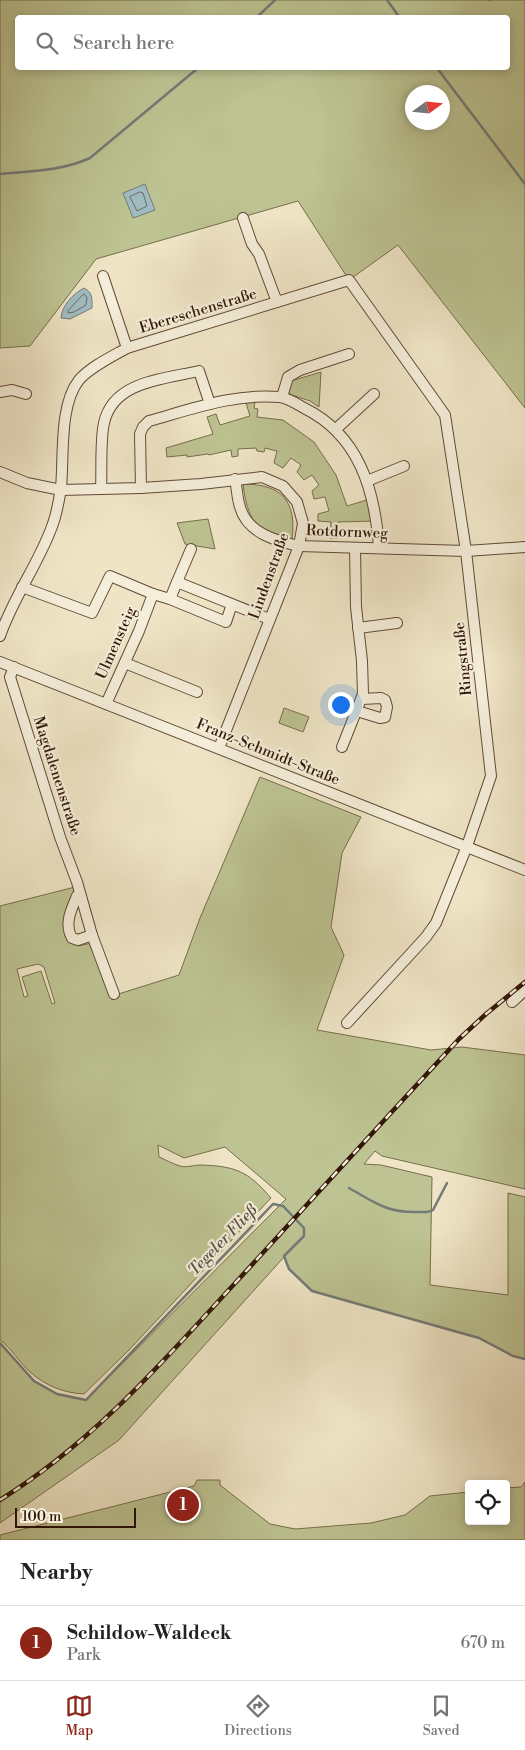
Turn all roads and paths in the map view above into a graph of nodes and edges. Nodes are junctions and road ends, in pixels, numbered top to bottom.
1 (243, 218) dead end
2 (104, 276) dead end
3 (349, 280) joint
4 (277, 302) junction
5 (127, 348) junction
6 (349, 354) dead end
7 (0, 392) edge
8 (26, 394) dead end
9 (374, 394) dead end
10 (282, 397) junction
11 (210, 404) junction
12 (336, 429) junction
13 (404, 466) dead end
14 (0, 472) edge
15 (235, 479) junction
16 (367, 481) junction
17 (140, 488) junction
18 (101, 489) junction
19 (61, 490) junction
20 (300, 546) junction
21 (525, 547) edge
22 (355, 548) junction
23 (379, 548) junction
24 (191, 549) dead end
25 (466, 551) junction
26 (177, 582) junction
27 (22, 587) junction
28 (153, 594) junction
29 (170, 599) junction
30 (232, 604) junction
31 (4, 610) edge
32 (269, 619) junction
33 (397, 623) dead end
34 (358, 628) junction
35 (0, 636) edge
36 (0, 662) edge
37 (125, 663) junction
38 (14, 667) junction
39 (197, 692) dead end
40 (362, 699) junction
41 (106, 704) junction
42 (357, 712) junction
43 (342, 747) dead end
44 (219, 748) junction
45 (467, 846) junction
46 (525, 870) edge
47 (80, 894) junction
48 (92, 935) junction
49 (525, 990) edge
50 (114, 994) dead end
51 (512, 1002) dead end
52 (347, 1023) dead end

1 - 4 street, Ebereschenstraße
2 - 5 street, Ebereschenstraße
3 - 4 street, Ebereschenstraße
3 - 25 street, Ringstraße
4 - 5 street, Ebereschenstraße
5 - 19 street, Ebereschenstraße
6 - 10 street
7 - 8 street
9 - 12 street
10 - 11 street
10 - 12 street
11 - 17 street
11 - 18 street
12 - 16 street
13 - 16 street
14 - 19 street, Lindenstraße
15 - 17 street, Lindenstraße
15 - 20 street, Rotdornweg
15 - 20 street, Lindenstraße
16 - 23 street
17 - 18 street, Lindenstraße
18 - 19 street, Lindenstraße
19 - 27 street, Ebereschenstraße
20 - 22 street, Rotdornweg
20 - 32 street, Lindenstraße
21 - 25 street, Rotdornweg
22 - 23 street, Rotdornweg
22 - 34 street
23 - 25 street, Rotdornweg
24 - 26 street
25 - 45 street, Ringstraße
26 - 29 street
26 - 30 street
27 - 28 street
27 - 31 street, Ebereschenstraße
28 - 29 street
28 - 37 street, Ulmensteig
29 - 30 street
30 - 32 street
31 - 35 street, Ebereschenstraße
32 - 44 street, Lindenstraße
33 - 34 street
34 - 40 street
36 - 38 street, Franz-Schmidt-Straße
37 - 39 street
37 - 41 street, Ulmensteig
38 - 41 street, Franz-Schmidt-Straße
38 - 47 street, Magdalenenstraße
40 - 42 street
40 - 42 street
41 - 44 street, Franz-Schmidt-Straße
42 - 43 street
44 - 45 street, Franz-Schmidt-Straße
45 - 46 street, Franz-Schmidt-Straße
45 - 52 street, Ringstraße
47 - 48 street, Magdalenenstraße
47 - 48 street
48 - 50 street, Magdalenenstraße
49 - 51 street

